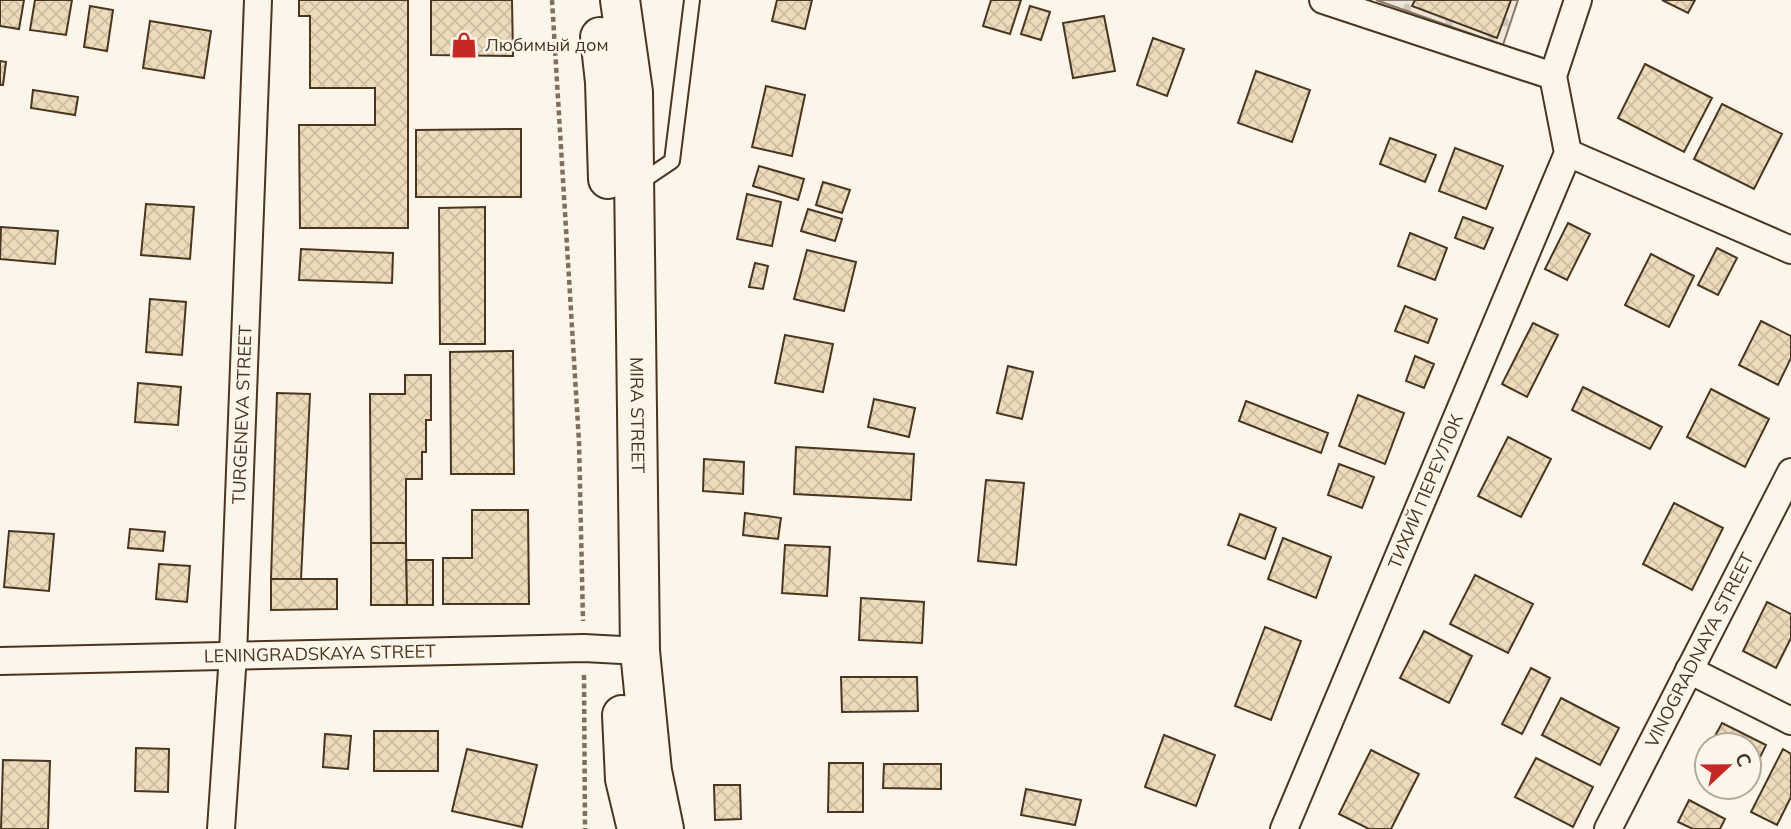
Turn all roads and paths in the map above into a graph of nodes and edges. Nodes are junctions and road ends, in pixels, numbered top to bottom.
1 (258, 0) edge
2 (551, 0) edge
3 (596, 0) edge
4 (620, 0) edge
5 (692, 0) edge
6 (1323, 0) edge
7 (1578, 0) edge
8 (1553, 76) junction
9 (1568, 153) junction
10 (634, 186) junction
11 (1791, 250) edge
12 (1791, 472) edge
13 (614, 650) junction
14 (233, 655) junction
15 (0, 661) edge
16 (1689, 670) junction
17 (1791, 721) edge
18 (221, 829) edge
19 (585, 829) edge
20 (637, 829) edge
21 (664, 829) edge
22 (1284, 829) edge
23 (1608, 829) edge

1 - 14 street, TURGENEVA STREET
2 - 13 path
3 - 13 main road, MIRA STREET
4 - 10 main road, MIRA STREET
5 - 10 lane
6 - 8 street
7 - 8 street
8 - 9 street
9 - 11 street
9 - 22 street, ТИХИЙ ПЕРЕУЛОК
10 - 13 main road, MIRA STREET
12 - 16 street, VINOGRADNAYA STREET
13 - 14 street, LENINGRADSKAYA STREET
13 - 19 path
13 - 20 main road, MIRA STREET
13 - 21 main road, MIRA STREET
14 - 15 street, LENINGRADSKAYA STREET
14 - 18 street, TURGENEVA STREET
16 - 17 street
16 - 23 street, VINOGRADNAYA STREET

